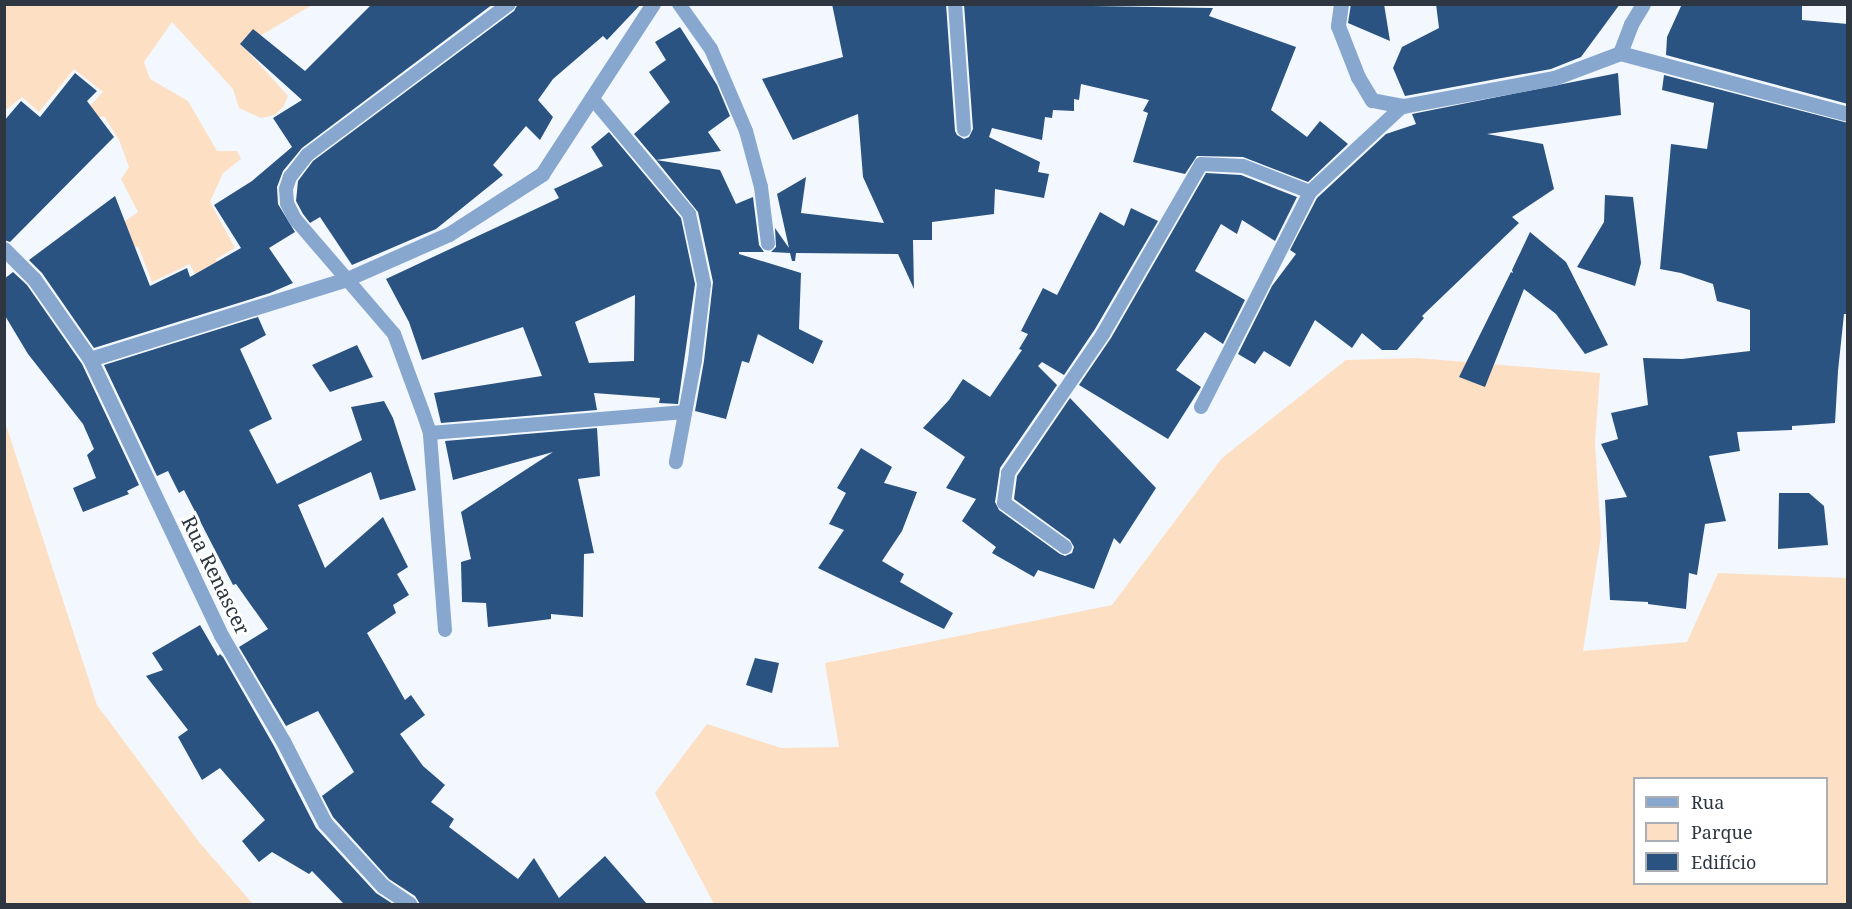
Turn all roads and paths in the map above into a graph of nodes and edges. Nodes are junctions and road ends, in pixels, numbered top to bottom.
1 (509, 4) edge
2 (653, 4) edge
3 (679, 4) edge
4 (955, 4) edge
5 (1341, 4) edge
6 (1643, 4) edge
7 (1620, 52) junction
8 (592, 98) junction
9 (1403, 106) junction
10 (1848, 114) edge
11 (964, 130) dead end
12 (1310, 192) junction
13 (768, 244) dead end
14 (4, 249) edge
15 (347, 279) junction
16 (90, 359) junction
17 (1201, 407) dead end
18 (686, 412) junction
19 (430, 433) junction
20 (676, 462) dead end
21 (1065, 547) dead end
22 (445, 630) dead end
23 (410, 904) edge

1 - 15 lane
2 - 8 street
3 - 13 lane
4 - 11 lane
5 - 9 street
6 - 7 street
7 - 9 street
7 - 10 street
8 - 15 street
8 - 18 lane
9 - 12 lane
12 - 17 lane
12 - 21 lane
14 - 16 street, Rua Renascer
15 - 16 street
15 - 19 lane
16 - 23 street, Rua Renascer
18 - 19 lane
18 - 20 lane
19 - 22 lane

